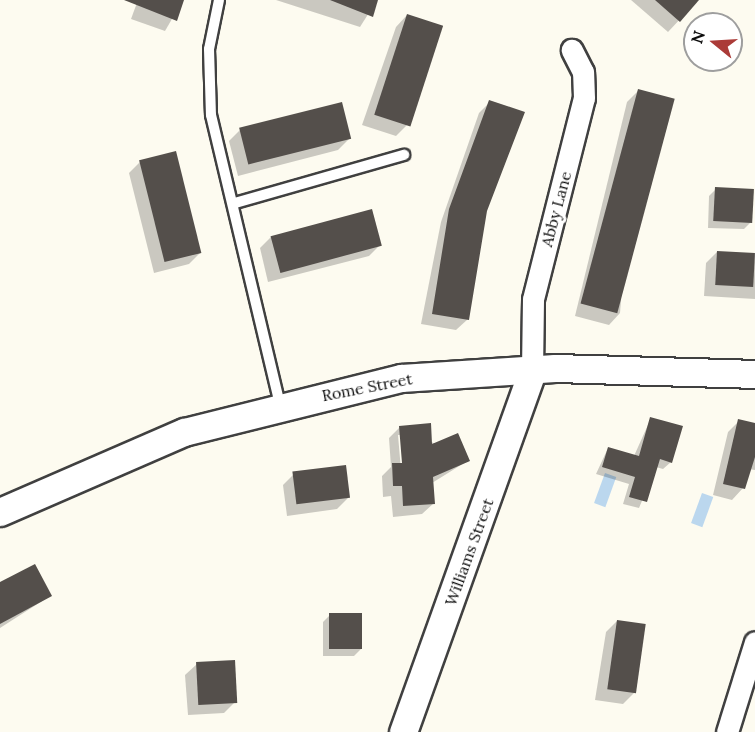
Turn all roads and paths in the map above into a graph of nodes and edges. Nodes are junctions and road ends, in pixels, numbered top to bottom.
1 (219, 0) edge
2 (572, 50) dead end
3 (404, 155) dead end
4 (235, 203) junction
5 (532, 371) junction
6 (755, 374) edge
7 (280, 405) junction
8 (0, 512) edge
9 (755, 642) edge
10 (749, 687) edge
11 (403, 732) edge
12 (727, 732) edge

1 - 4 lane
2 - 5 street, Abby Lane
3 - 4 lane
4 - 7 lane
5 - 6 street, Rome Street
5 - 7 street, Rome Street
5 - 11 street, Williams Street
7 - 8 street, Rome Street
9 - 10 street
10 - 12 street

